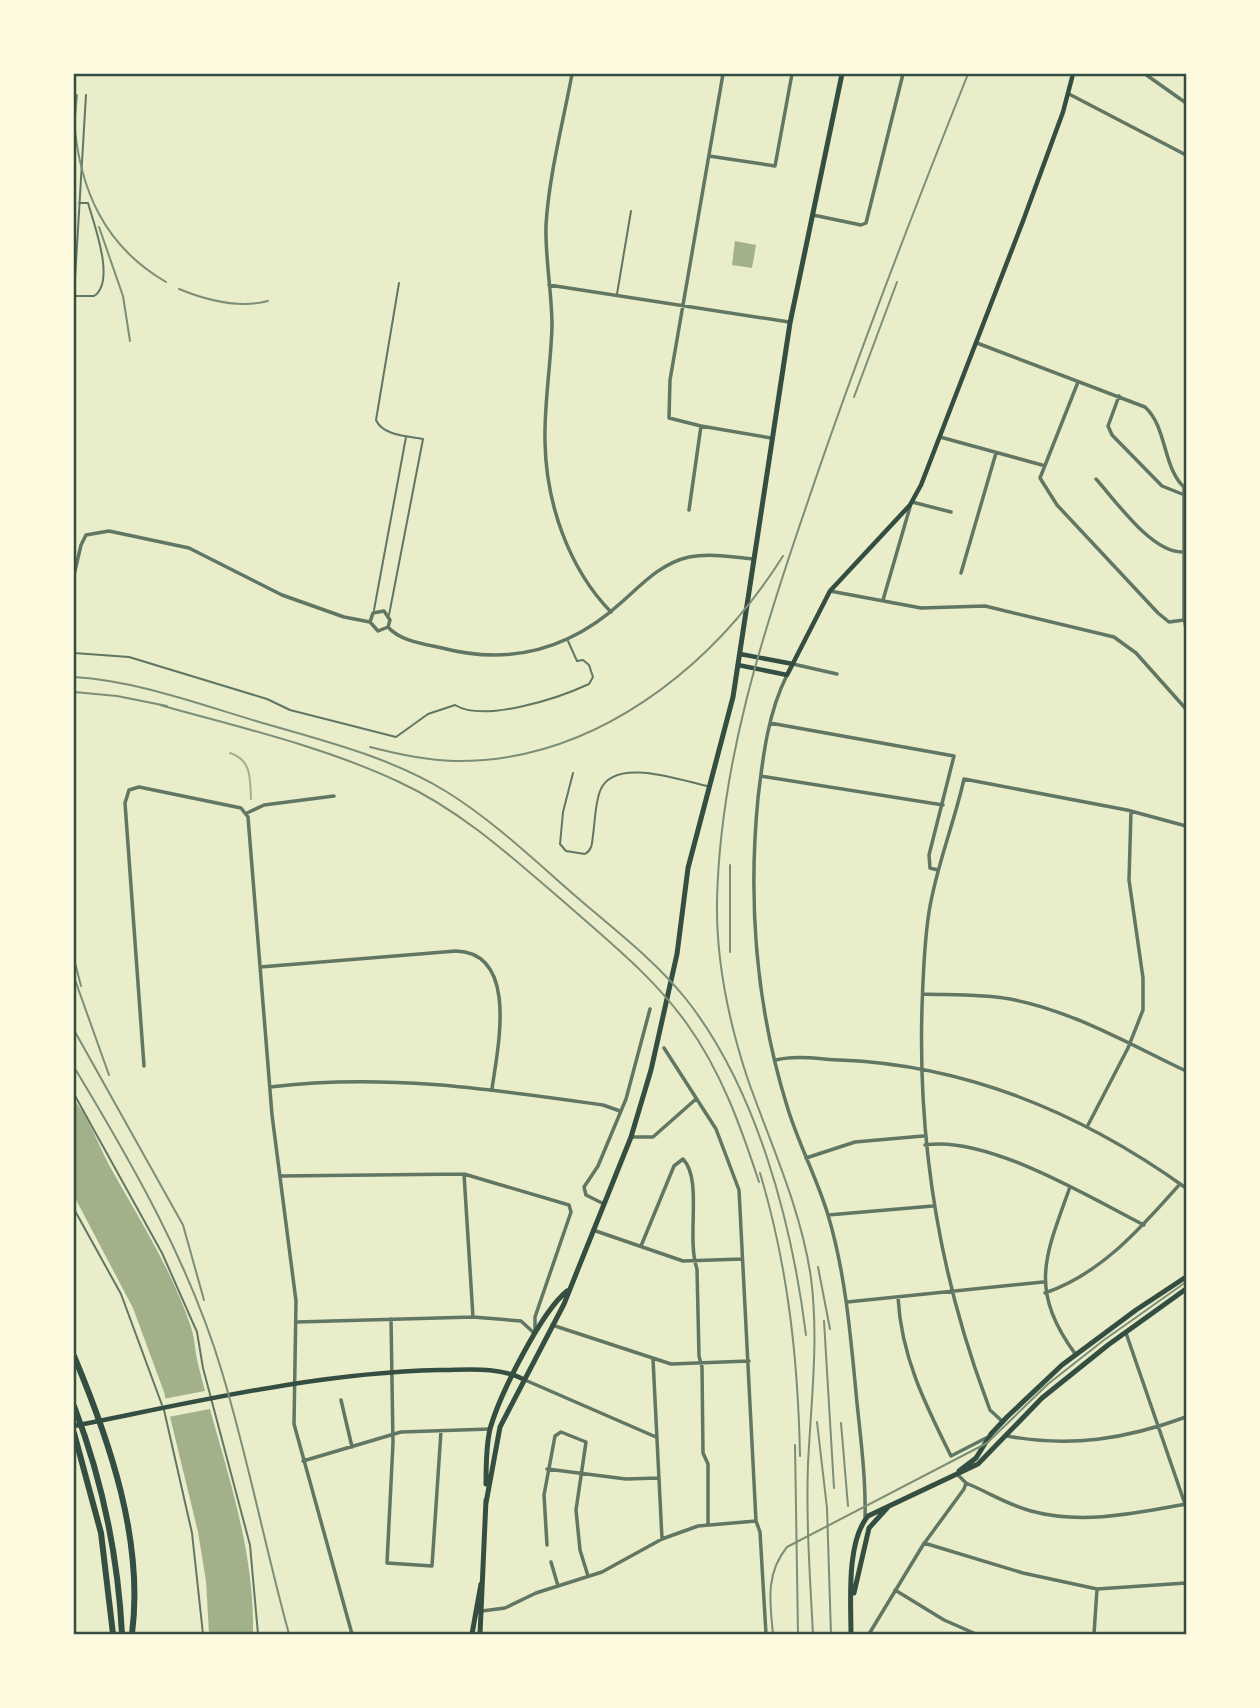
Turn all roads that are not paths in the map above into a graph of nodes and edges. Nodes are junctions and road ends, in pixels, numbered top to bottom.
1 (572, 74) edge
2 (723, 74) edge
3 (792, 74) edge
4 (842, 74) edge
5 (903, 74) edge
6 (1073, 74) edge
7 (1145, 74) edge
8 (1069, 94) junction
9 (86, 95) dead end
10 (1186, 103) edge
11 (1186, 155) edge
12 (709, 156) junction
13 (79, 203) junction
14 (631, 211) dead end
15 (811, 214) junction
16 (399, 283) dead end
17 (549, 285) junction
18 (617, 295) junction
19 (684, 305) junction
20 (790, 323) junction
21 (976, 343) junction
22 (1078, 382) junction
23 (1119, 396) junction
24 (701, 426) junction
25 (406, 436) junction
26 (940, 437) junction
27 (772, 438) junction
28 (996, 453) junction
29 (1043, 465) junction
30 (1096, 479) dead end
31 (1185, 488) edge
32 (1182, 494) junction
33 (911, 503) junction
34 (689, 510) dead end
35 (951, 512) dead end
36 (1182, 552) junction
37 (753, 559) junction
38 (961, 573) dead end
39 (74, 575) edge
40 (830, 591) junction
41 (883, 600) junction
42 (611, 612) junction
43 (373, 613) junction
44 (389, 616) junction
45 (1184, 620) junction
46 (370, 622) junction
47 (388, 627) junction
48 (1186, 634) edge
49 (568, 640) junction
50 (74, 653) edge
51 (740, 654) junction
52 (793, 664) junction
53 (738, 665) junction
54 (837, 674) dead end
55 (787, 675) junction
56 (1186, 709) edge
57 (770, 723) junction
58 (573, 773) dead end
59 (761, 776) junction
60 (708, 786) junction
61 (334, 796) dead end
62 (943, 805) junction
63 (1130, 811) junction
64 (247, 813) junction
65 (1186, 826) edge
66 (938, 870) junction
67 (260, 967) junction
68 (923, 994) junction
69 (650, 1009) dead end
70 (1130, 1044) junction
71 (664, 1048) dead end
72 (776, 1060) junction
73 (1186, 1062) edge
74 (144, 1066) dead end
75 (921, 1070) junction
76 (1185, 1070) edge
77 (270, 1087) junction
78 (492, 1089) junction
79 (74, 1094) edge
80 (698, 1101) junction
81 (620, 1111) junction
82 (1087, 1127) junction
83 (924, 1136) junction
84 (631, 1138) junction
85 (925, 1144) junction
86 (806, 1158) junction
87 (464, 1174) junction
88 (280, 1176) junction
89 (1180, 1184) junction
90 (1070, 1187) junction
91 (1186, 1188) edge
92 (604, 1204) junction
93 (933, 1206) junction
94 (74, 1209) edge
95 (828, 1216) junction
96 (1144, 1225) junction
97 (593, 1230) junction
98 (641, 1247) junction
99 (743, 1259) junction
100 (695, 1262) junction
101 (1186, 1277) edge
102 (1043, 1282) junction
103 (1186, 1289) edge
104 (566, 1291) junction
105 (952, 1292) junction
106 (1045, 1293) junction
107 (898, 1297) junction
108 (846, 1302) junction
109 (473, 1317) junction
110 (391, 1319) junction
111 (296, 1322) junction
112 (552, 1325) junction
113 (1126, 1333) junction
114 (535, 1335) junction
115 (1076, 1355) junction
116 (74, 1356) edge
117 (653, 1359) junction
118 (749, 1360) junction
119 (701, 1363) junction
120 (514, 1374) junction
121 (523, 1379) junction
122 (341, 1400) dead end
123 (74, 1406) edge
124 (1186, 1417) edge
125 (100, 1421) junction
126 (1003, 1422) junction
127 (74, 1426) edge
128 (1160, 1426) junction
129 (491, 1429) junction
130 (441, 1431) junction
131 (74, 1433) edge
132 (990, 1434) junction
133 (392, 1436) junction
134 (1007, 1436) junction
135 (657, 1437) junction
136 (352, 1447) junction
137 (303, 1461) junction
138 (547, 1469) junction
139 (581, 1472) junction
140 (957, 1474) junction
141 (659, 1478) junction
142 (966, 1483) junction
143 (897, 1501) junction
144 (486, 1503) junction
145 (1186, 1505) edge
146 (865, 1519) junction
147 (756, 1521) junction
148 (708, 1525) junction
149 (662, 1539) junction
150 (925, 1543) junction
151 (547, 1545) dead end
152 (551, 1562) dead end
153 (861, 1565) junction
154 (588, 1576) junction
155 (1186, 1583) edge
156 (558, 1586) junction
157 (1097, 1589) junction
158 (895, 1591) junction
159 (851, 1606) junction
160 (479, 1610) junction
161 (477, 1625) junction
162 (965, 1632) edge
163 (113, 1634) edge
164 (122, 1634) edge
165 (132, 1634) edge
166 (203, 1634) edge
167 (258, 1634) edge
168 (352, 1634) edge
169 (472, 1634) edge
170 (480, 1634) edge
171 (766, 1634) edge
172 (850, 1634) edge
173 (869, 1634) edge
174 (976, 1634) edge
175 (1094, 1634) edge

1 - 17 street
2 - 12 street
3 - 12 street
4 - 15 main road
5 - 15 street
6 - 8 main road
7 - 10 street
8 - 11 street
8 - 21 main road
9 - 13 lane
12 - 19 street
13 - 13 lane
14 - 18 lane
15 - 20 main road
16 - 25 lane
17 - 18 street
17 - 42 street
18 - 19 street
19 - 20 street
19 - 24 street
20 - 27 main road
21 - 22 street
21 - 26 main road
22 - 23 street
22 - 29 street
23 - 31 street
23 - 32 street
24 - 27 street
24 - 34 street
25 - 43 lane
25 - 44 lane
26 - 28 street
26 - 33 main road
27 - 37 main road
28 - 29 street
28 - 38 street
29 - 45 street
30 - 36 street
31 - 32 street
32 - 36 street
33 - 35 street
33 - 40 main road
33 - 41 street
36 - 45 street
37 - 42 street
37 - 51 main road
39 - 46 street
40 - 41 street
40 - 52 main road
41 - 56 street
42 - 49 street
43 - 44 street
43 - 46 street
44 - 47 street
45 - 48 lane
46 - 47 street
47 - 49 street
49 - 50 lane
51 - 52 main road
51 - 53 main road
52 - 54 street
52 - 55 main road
53 - 55 main road
53 - 60 main road
55 - 57 street
57 - 59 street
57 - 62 street
58 - 60 lane
59 - 62 street
59 - 72 street
60 - 84 main road
61 - 64 street
62 - 66 street
63 - 65 street
63 - 66 street
63 - 70 street
64 - 67 street
64 - 74 street
66 - 68 street
67 - 77 street
67 - 78 street
68 - 70 street
68 - 75 street
69 - 81 street
70 - 76 street
70 - 82 street
71 - 80 street
72 - 75 street
72 - 86 street
73 - 76 street
75 - 82 street
75 - 83 street
77 - 78 street
77 - 88 street
78 - 81 street
79 - 167 lane
80 - 84 street
80 - 99 street
81 - 92 street
82 - 89 street
83 - 85 street
83 - 86 street
84 - 92 main road
85 - 90 street
85 - 93 street
86 - 95 street
87 - 88 street
87 - 109 street
87 - 114 street
88 - 111 street
89 - 91 street
89 - 96 street
90 - 96 street
90 - 102 street
92 - 97 main road
93 - 95 street
93 - 105 street
94 - 166 lane
95 - 108 street
96 - 106 street
97 - 98 street
97 - 104 main road
98 - 100 street
98 - 100 street
99 - 100 street
99 - 118 street
100 - 119 street
101 - 115 main road
102 - 105 street
102 - 106 street
103 - 113 main road
104 - 112 main road
104 - 114 main road
105 - 107 street
105 - 126 street
106 - 115 street
107 - 108 street
107 - 132 street
108 - 146 street
109 - 110 street
109 - 114 street
110 - 111 street
110 - 133 street
111 - 137 street
112 - 117 street
112 - 121 main road
113 - 128 street
113 - 134 main road
114 - 120 main road
115 - 126 main road
116 - 125 highway
117 - 119 street
117 - 135 street
118 - 119 street
118 - 147 street
119 - 148 street
120 - 121 main road
120 - 125 main road
120 - 129 main road
121 - 135 street
121 - 144 main road
122 - 136 street
123 - 164 highway
124 - 128 street
125 - 127 main road
125 - 165 highway
126 - 132 main road
128 - 134 street
128 - 145 street
129 - 130 street
129 - 144 main road
130 - 133 street
130 - 133 street
131 - 163 highway
132 - 140 main road
133 - 136 street
134 - 140 main road
135 - 141 street
136 - 137 street
137 - 168 street
138 - 139 street
138 - 139 street
138 - 151 street
139 - 141 street
139 - 154 street
140 - 142 street
140 - 143 main road
141 - 149 street
142 - 145 street
142 - 150 street
143 - 146 main road
143 - 153 main road
144 - 160 main road
146 - 153 main road
146 - 159 main road
147 - 148 street
147 - 171 street
148 - 149 street
149 - 154 street
150 - 157 street
150 - 158 street
152 - 156 street
153 - 159 main road
154 - 156 street
155 - 157 street
156 - 160 street
157 - 175 street
158 - 162 street
158 - 173 street
159 - 172 main road
160 - 161 main road
161 - 169 main road
161 - 170 main road
162 - 174 street

